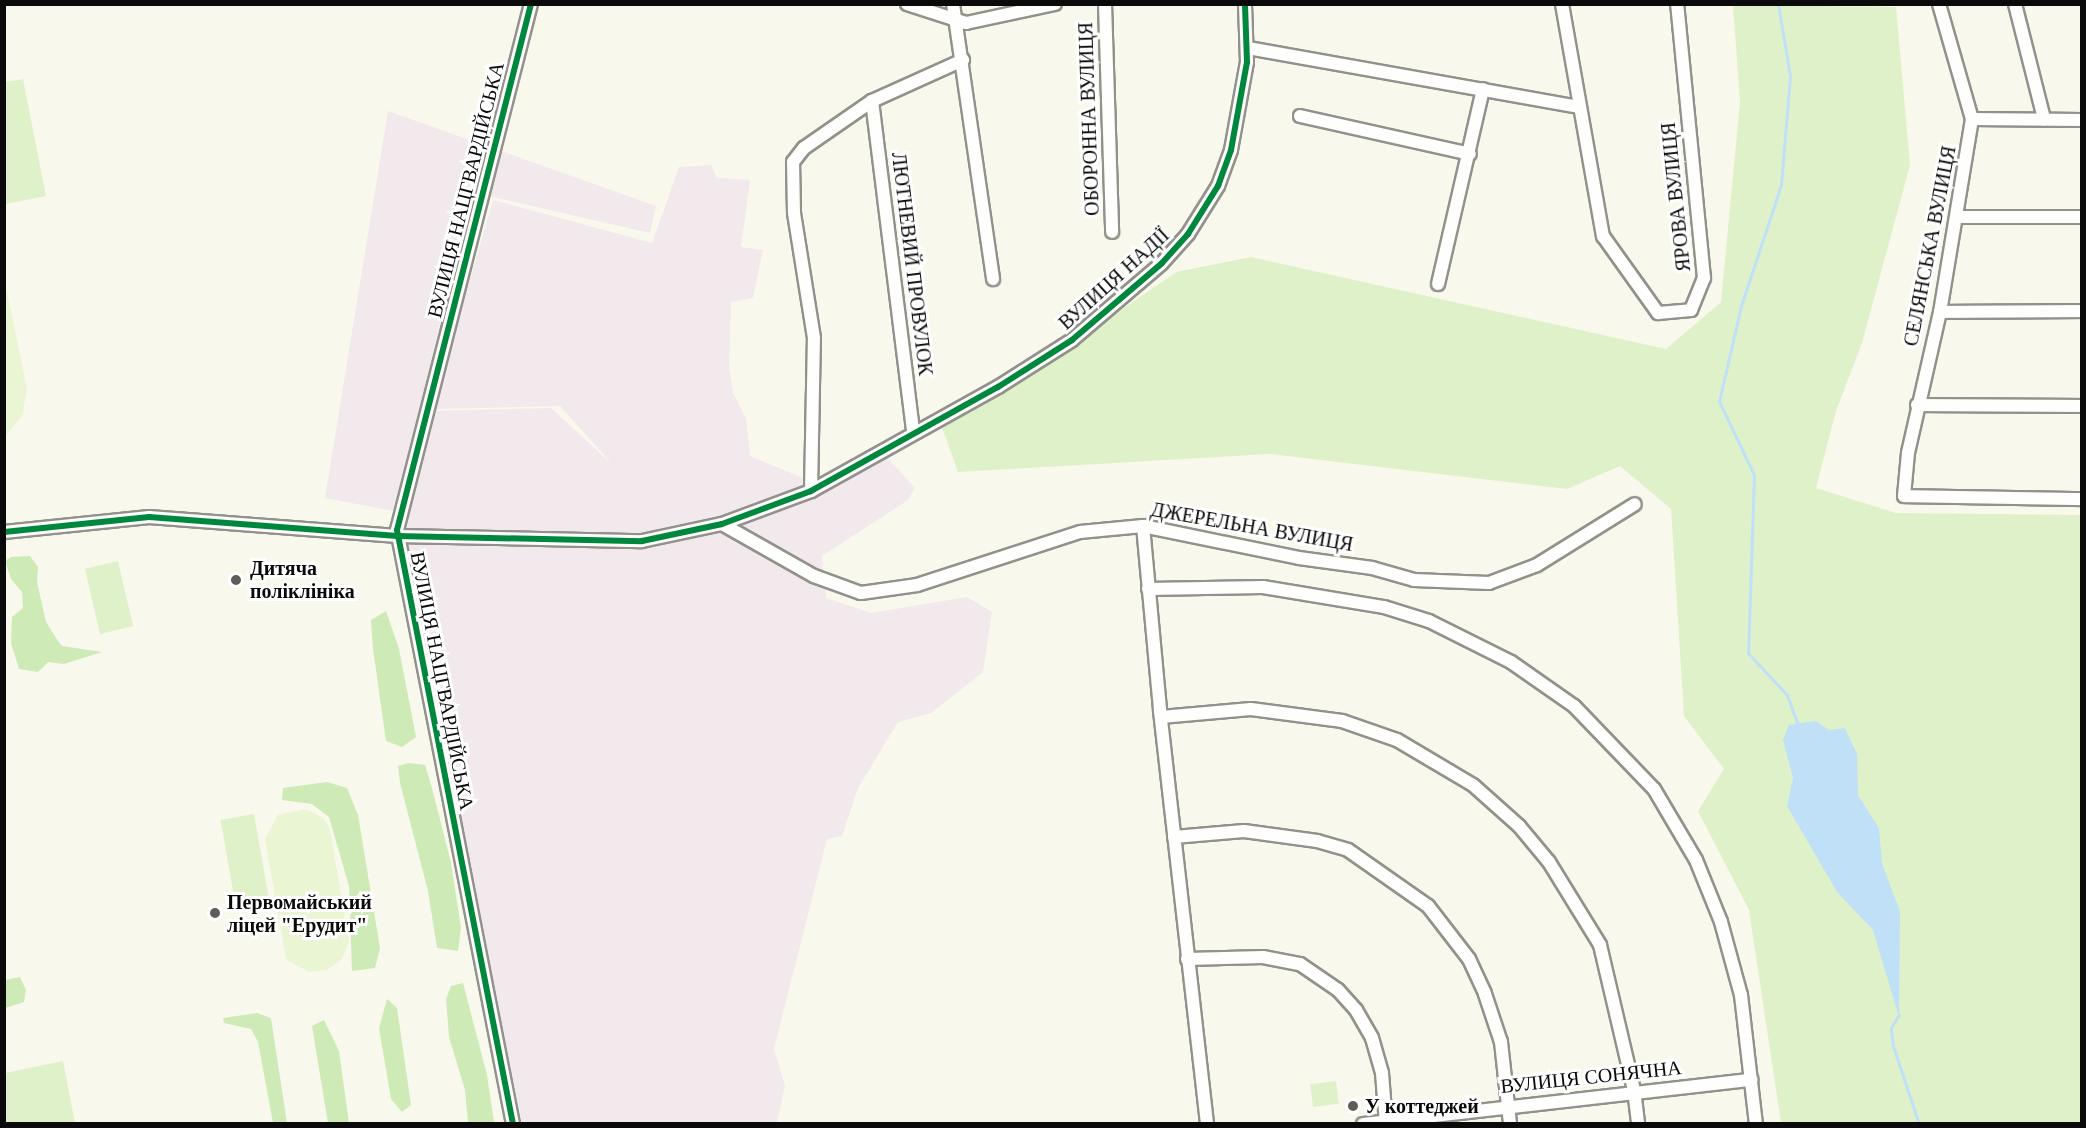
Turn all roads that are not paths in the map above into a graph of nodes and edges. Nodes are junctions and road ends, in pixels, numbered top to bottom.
1 (531, 4) edge
2 (907, 4) edge
3 (953, 4) edge
4 (1055, 4) edge
5 (1105, 4) edge
6 (1245, 4) edge
7 (1562, 4) edge
8 (1677, 4) edge
9 (1939, 4) edge
10 (2015, 4) edge
11 (956, 20) junction
12 (1248, 48) junction
13 (963, 60) junction
14 (1484, 89) junction
15 (872, 101) junction
16 (1580, 107) junction
17 (1300, 116) dead end
18 (1972, 118) junction
19 (2044, 119) junction
20 (2082, 120) edge
21 (1470, 154) junction
22 (1958, 217) junction
23 (2082, 217) edge
24 (1112, 232) dead end
25 (993, 279) dead end
26 (1438, 284) dead end
27 (2082, 311) edge
28 (1940, 312) junction
29 (1917, 405) junction
30 (2082, 406) edge
31 (913, 431) junction
32 (811, 491) junction
33 (2082, 498) edge
34 (1635, 504) dead end
35 (722, 524) junction
36 (1143, 526) junction
37 (4, 532) edge
38 (397, 536) junction
39 (1148, 589) junction
40 (1161, 717) junction
41 (1174, 837) junction
42 (1187, 959) junction
43 (1752, 1080) junction
44 (1634, 1090) junction
45 (1508, 1106) junction
46 (1386, 1122) edge
47 (513, 1124) edge
48 (1207, 1124) edge
49 (1363, 1124) edge
50 (1510, 1124) edge
51 (1638, 1124) edge
52 (1756, 1124) edge

1 - 38 street, ВУЛИЦЯ НАЦГВАРДІЙСЬКА
2 - 11 street
3 - 11 street
4 - 11 street
5 - 24 street, ОБОРОННА ВУЛИЦЯ
6 - 12 street, ВУЛИЦЯ НАДІЇ
7 - 16 street
8 - 16 street, ЯРОВА ВУЛИЦЯ
9 - 18 street, СЕЛЯНСЬКА ВУЛИЦЯ
10 - 19 street
11 - 13 street
12 - 14 street
12 - 31 street, ВУЛИЦЯ НАДІЇ
13 - 15 street
13 - 25 street
14 - 16 street
14 - 21 street
15 - 31 street, ЛЮТНЕВИЙ ПРОВУЛОК
15 - 32 street
17 - 21 street
18 - 19 street
18 - 22 street, СЕЛЯНСЬКА ВУЛИЦЯ
19 - 20 street
21 - 26 street
22 - 23 street
22 - 28 street, СЕЛЯНСЬКА ВУЛИЦЯ
27 - 28 street
28 - 29 street, СЕЛЯНСЬКА ВУЛИЦЯ
29 - 30 street
29 - 33 street, СЕЛЯНСЬКА ВУЛИЦЯ
31 - 32 street, ВУЛИЦЯ НАДІЇ
32 - 35 street, ВУЛИЦЯ НАДІЇ
34 - 36 street, ДЖЕРЕЛЬНА ВУЛИЦЯ
35 - 36 street, ДЖЕРЕЛЬНА ВУЛИЦЯ
35 - 38 street, ВУЛИЦЯ НАДІЇ
36 - 39 street
37 - 38 street, ВУЛИЦЯ НАДІЇ
38 - 47 street, ВУЛИЦЯ НАЦГВАРДІЙСЬКА
39 - 40 street
39 - 43 street
40 - 41 street
40 - 44 street
41 - 42 street
41 - 45 street
42 - 46 street
42 - 48 street
43 - 44 street, ВУЛИЦЯ СОНЯЧНА
43 - 52 street
44 - 45 street, ВУЛИЦЯ СОНЯЧНА
44 - 51 street
45 - 46 street, ВУЛИЦЯ СОНЯЧНА
45 - 50 street
46 - 49 street, ВУЛИЦЯ СОНЯЧНА

